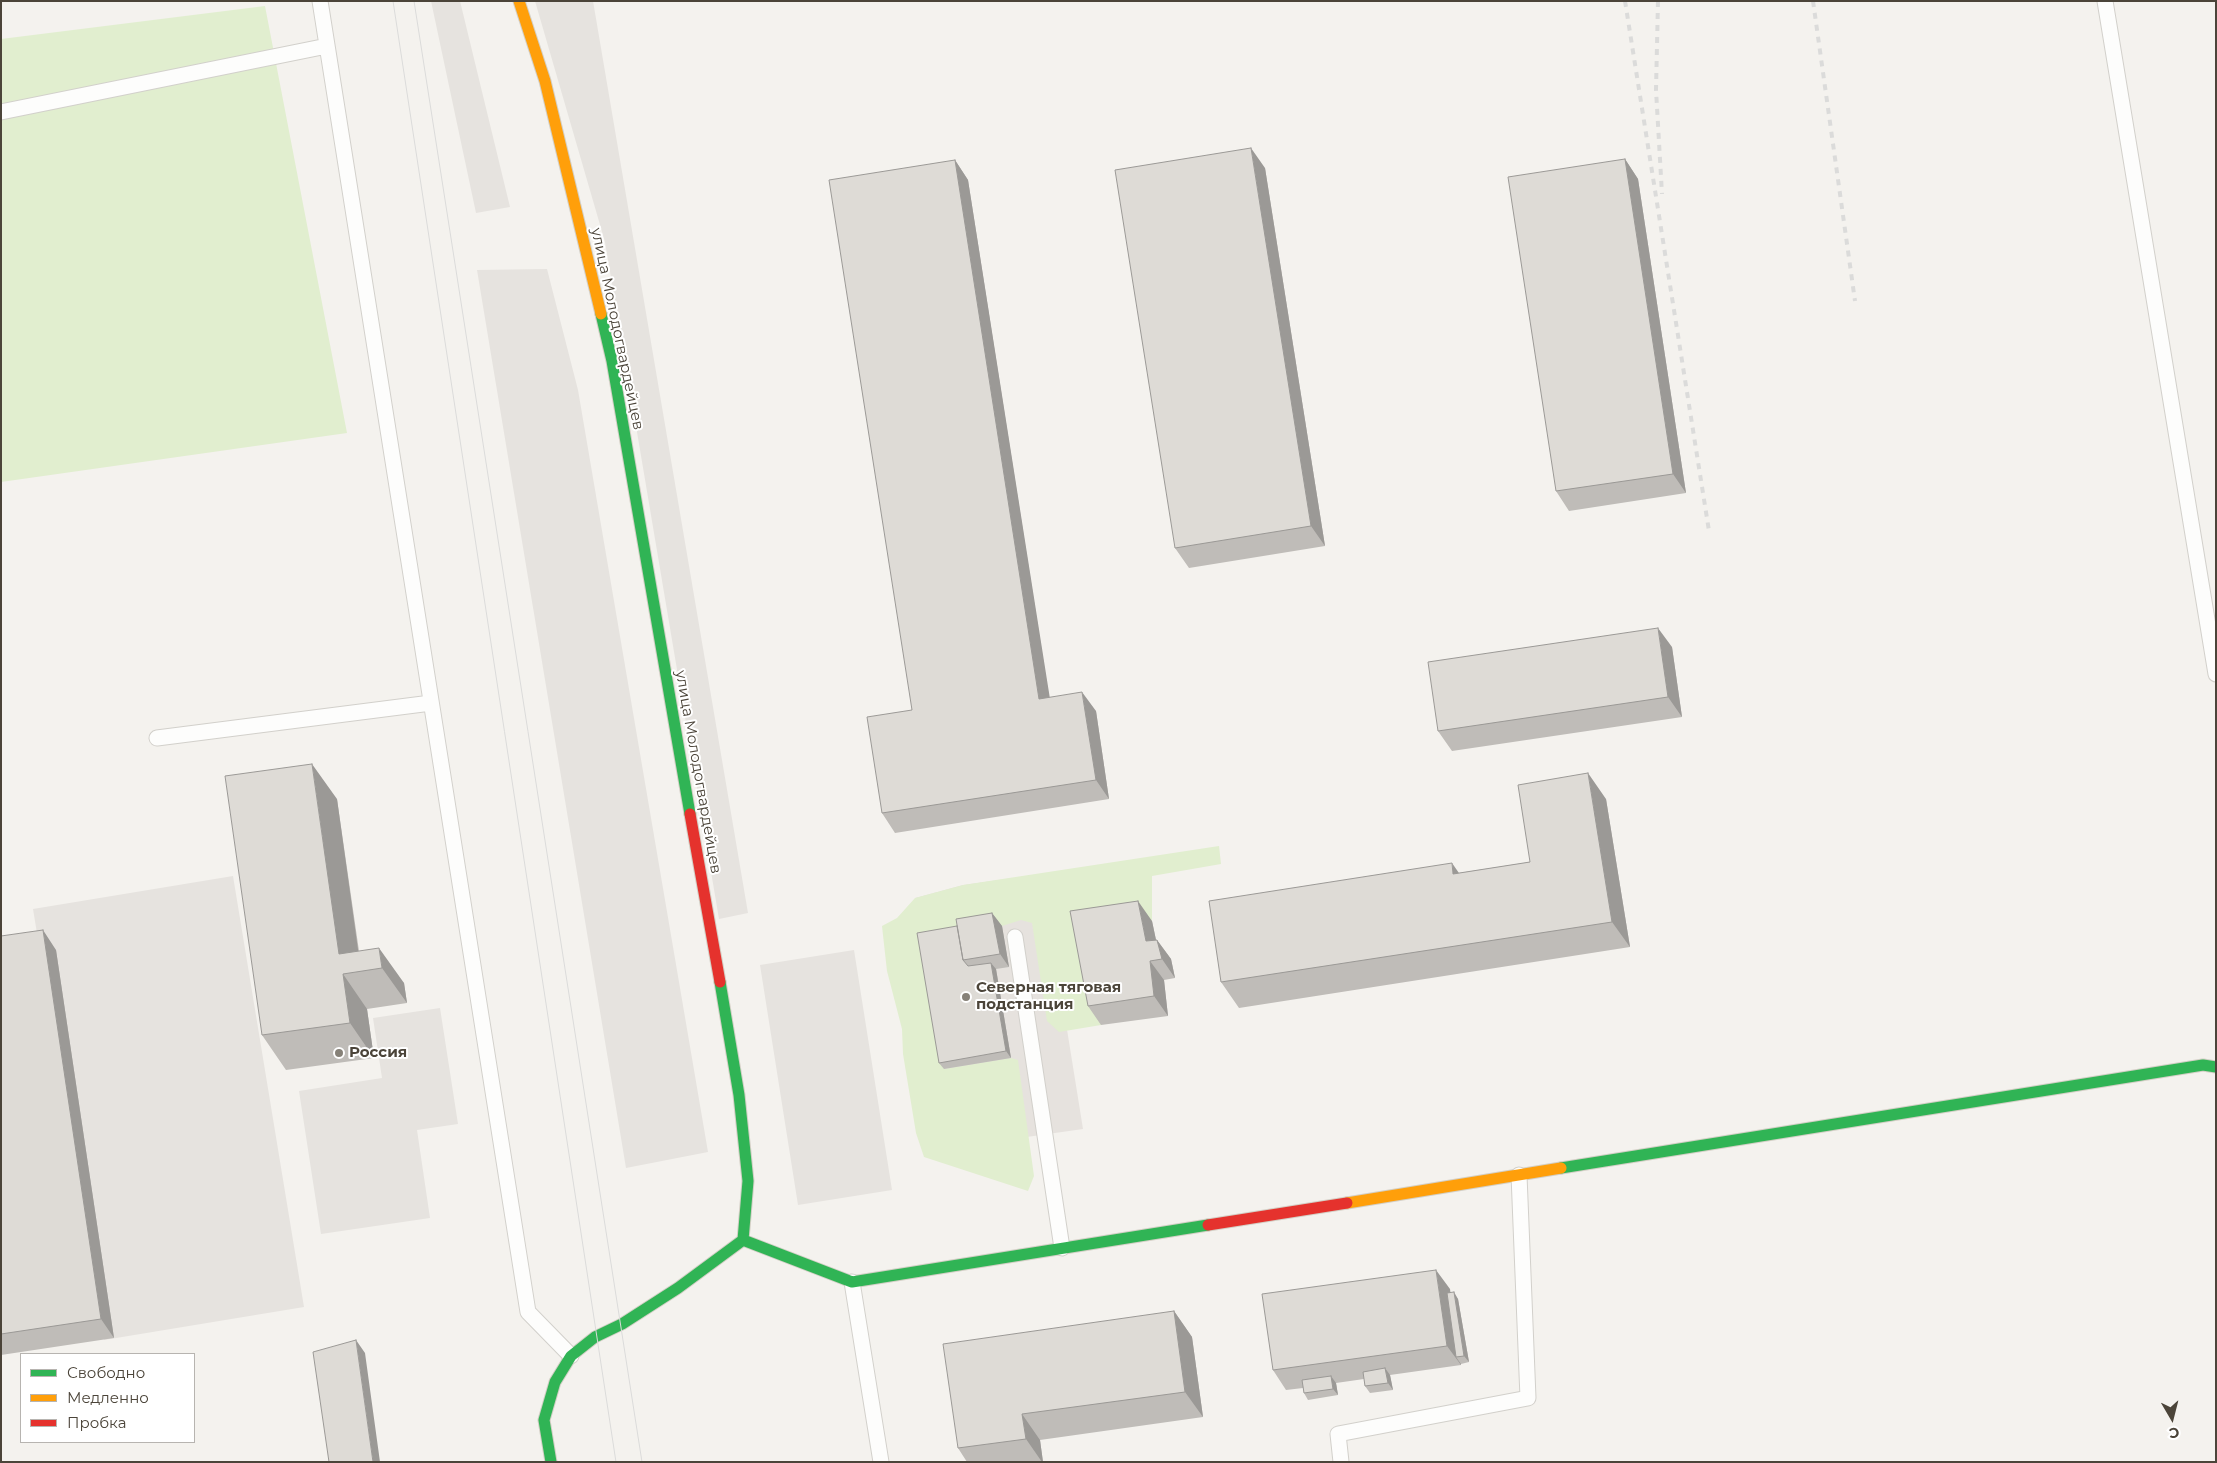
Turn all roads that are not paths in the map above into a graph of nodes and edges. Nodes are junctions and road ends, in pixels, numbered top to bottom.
1 (320, 1) edge
2 (519, 1) edge
3 (2105, 1) edge
4 (327, 46) junction
5 (1, 112) edge
6 (2216, 674) edge
7 (432, 703) junction
8 (157, 738) dead end
9 (1015, 936) dead end
10 (2216, 1067) edge
11 (1519, 1175) junction
12 (742, 1240) junction
13 (1062, 1248) junction
14 (852, 1282) junction
15 (570, 1356) junction
16 (551, 1462) edge
17 (881, 1462) edge
18 (1342, 1462) edge

1 - 4 lane
2 - 12 street, улица Молодогвардейцев
3 - 6 lane
4 - 5 lane
4 - 7 lane
7 - 8 lane
7 - 15 lane
9 - 13 lane
10 - 11 street
11 - 13 street
11 - 18 lane
12 - 14 street
12 - 15 street
13 - 14 street
14 - 17 lane
15 - 16 street

